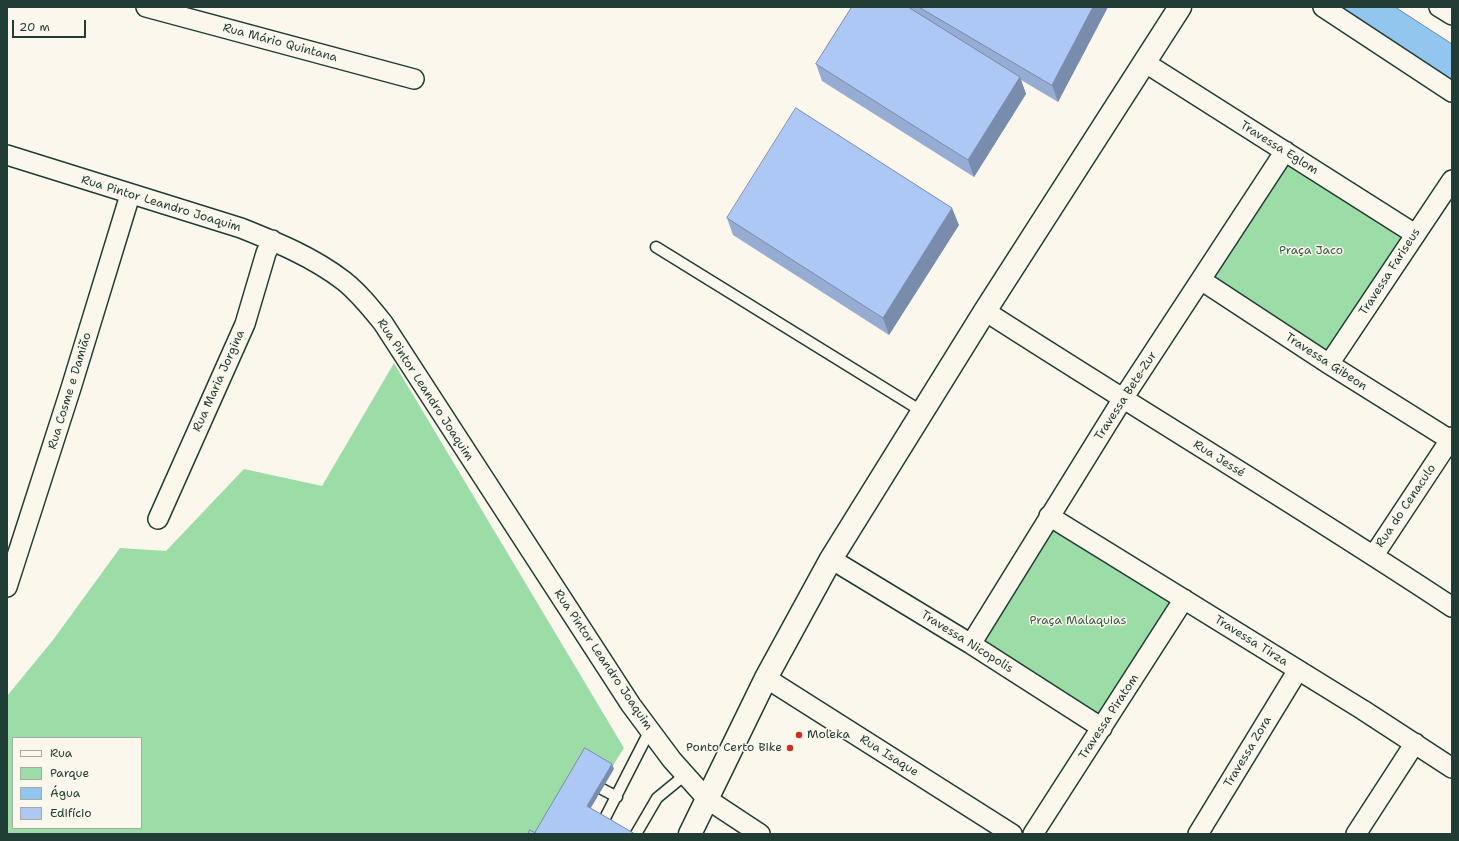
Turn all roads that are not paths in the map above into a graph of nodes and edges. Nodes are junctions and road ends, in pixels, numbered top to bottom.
1 (146, 7) edge
2 (1180, 7) edge
3 (1323, 7) edge
4 (1439, 7) edge
5 (1452, 15) edge
6 (1144, 62) junction
7 (414, 79) dead end
8 (1452, 92) edge
9 (1285, 152) junction
10 (8, 158) edge
11 (1452, 180) edge
12 (130, 195) junction
13 (1415, 234) junction
14 (272, 240) junction
15 (656, 247) dead end
16 (1202, 280) junction
17 (985, 311) junction
18 (1329, 364) junction
19 (1122, 400) junction
20 (923, 412) junction
21 (1451, 440) edge
22 (1049, 516) junction
23 (158, 519) dead end
24 (1374, 555) junction
25 (831, 559) junction
26 (7, 587) edge
27 (1184, 599) junction
28 (1452, 607) edge
29 (971, 644) junction
30 (1298, 670) junction
31 (766, 678) junction
32 (1102, 728) junction
33 (650, 730) junction
34 (1414, 743) junction
35 (1452, 768) edge
36 (685, 774) junction
37 (602, 788) edge
38 (617, 796) junction
39 (707, 799) junction
40 (604, 820) edge
41 (636, 834) edge
42 (690, 834) edge
43 (760, 834) edge
44 (1012, 834) edge
45 (1033, 834) edge
46 (1198, 834) edge
47 (1356, 834) edge

1 - 7 street, Rua Mário Quintana
2 - 6 main road
3 - 8 street
4 - 5 street
6 - 9 street, Travessa Eglom
6 - 17 main road
9 - 13 street, Travessa Eglom
9 - 16 street, Travessa Bete-Zur
10 - 12 street, Rua Pintor Leandro Joaquim
11 - 13 street, Travessa Fariseus
12 - 14 street, Rua Pintor Leandro Joaquim
12 - 26 street, Rua Cosme e Damião
13 - 18 street, Travessa Fariseus
14 - 23 street, Rua Maria Jorgina
14 - 33 street, Rua Pintor Leandro Joaquim
15 - 20 lane
16 - 18 street, Travessa Gibeon
16 - 19 street, Travessa Bete-Zur
17 - 19 street, Rua Jessé
17 - 20 main road
18 - 21 street, Travessa Gibeon
19 - 22 street, Travessa Bete-Zur
19 - 24 street, Rua Jessé
20 - 25 main road
21 - 24 street, Rua do Cenaculo
22 - 27 street, Travessa Tirza
22 - 29 street, Travessa Bete-Zur
24 - 28 street, Rua Jessé
25 - 29 street, Travessa Nicopolis
25 - 31 main road
27 - 30 street, Travessa Tirza
27 - 32 street, Travessa Piratom
29 - 32 street, Travessa Nicopolis
30 - 34 street, Travessa Tirza
30 - 46 street, Travessa Zora
31 - 39 main road
31 - 44 street, Rua Isaque
32 - 45 street, Travessa Piratom
33 - 36 street, Rua Pintor Leandro Joaquim
33 - 38 lane
34 - 35 street, Travessa Tirza
34 - 47 street
36 - 39 street, Rua Pintor Leandro Joaquim
36 - 41 lane
37 - 38 lane
38 - 40 lane
39 - 42 main road
39 - 43 street, Rua Pintor Leandro Joaquim

